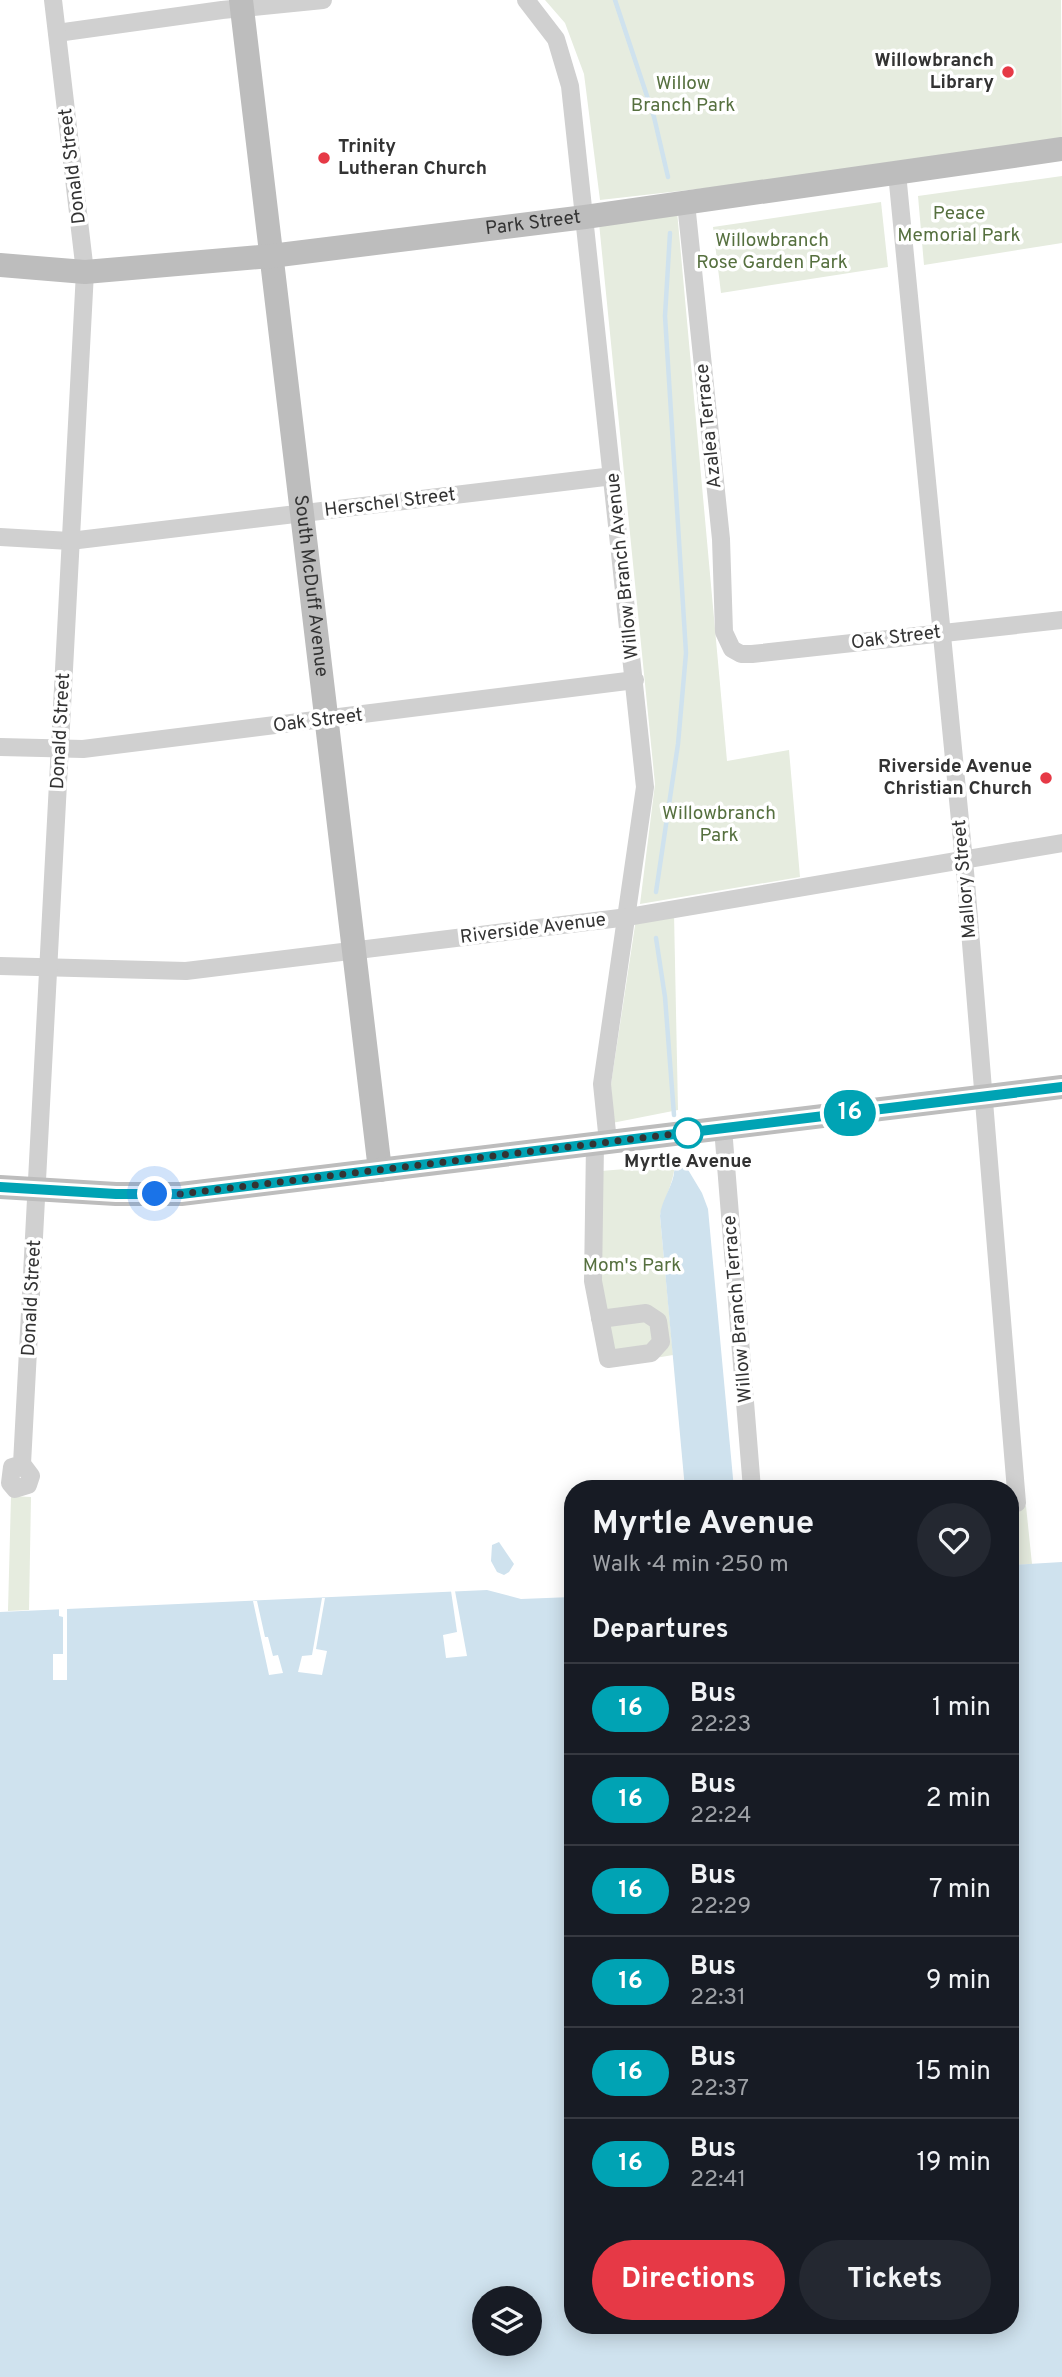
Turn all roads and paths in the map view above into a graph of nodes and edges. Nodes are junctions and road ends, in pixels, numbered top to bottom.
1 (53, 0) edge
2 (323, 0) edge
3 (526, 0) edge
4 (241, 5) edge
5 (57, 33) junction
6 (1062, 149) edge
7 (897, 173) junction
8 (686, 203) junction
9 (585, 217) junction
10 (271, 256) junction
11 (0, 265) edge
12 (85, 272) junction
13 (613, 476) junction
14 (303, 513) junction
15 (0, 537) edge
16 (71, 541) junction
17 (1062, 620) edge
18 (941, 632) junction
19 (732, 649) joint
20 (635, 680) junction
21 (327, 720) junction
22 (0, 747) edge
23 (59, 750) junction
24 (1062, 843) edge
25 (963, 860) junction
26 (628, 917) junction
27 (355, 950) junction
28 (0, 966) edge
29 (50, 969) junction
30 (1062, 1087) edge
31 (985, 1096) junction
32 (723, 1128) junction
33 (601, 1143) junction
34 (380, 1170) junction
35 (0, 1187) edge
36 (38, 1189) junction
37 (600, 1319) dead end
38 (22, 1464) dead end
39 (751, 1480) edge
40 (1015, 1480) edge

1 - 5 street, Donald Street
2 - 4 street
3 - 9 street, Willow Branch Avenue
4 - 5 street
4 - 10 main road, South McDuff Avenue
5 - 12 street, Donald Street
6 - 7 main road, Park Street
7 - 8 main road, Park Street
7 - 18 street, Mallory Street
8 - 9 main road, Park Street
8 - 19 street, Azalea Terrace
9 - 10 main road, Park Street
9 - 13 street, Willow Branch Avenue
10 - 12 main road, Park Street
10 - 14 main road, South McDuff Avenue
11 - 12 main road, Park Street
12 - 16 street, Donald Street
13 - 14 street, Herschel Street
13 - 20 street, Willow Branch Avenue
14 - 16 street, Herschel Street
14 - 21 main road, South McDuff Avenue
15 - 16 street, Herschel Street
16 - 23 street, Donald Street
17 - 18 street, Oak Street
18 - 19 street, Oak Street
18 - 25 street, Mallory Street
20 - 21 street, Oak Street
20 - 26 street, Willow Branch Avenue
21 - 23 street, Oak Street
21 - 27 main road, South McDuff Avenue
22 - 23 street, Oak Street
23 - 29 street, Donald Street
24 - 25 street, Riverside Avenue
25 - 26 street, Riverside Avenue
25 - 31 street, Mallory Street
26 - 27 street, Riverside Avenue
26 - 33 street, Willow Branch Avenue
27 - 29 street, Riverside Avenue
27 - 34 main road, South McDuff Avenue
28 - 29 street, Riverside Avenue
29 - 36 street, Donald Street
30 - 31 main road
31 - 32 main road
31 - 40 street, Mallory Street
32 - 33 main road
32 - 39 street, Willow Branch Terrace
33 - 34 main road
33 - 37 street, Willow Branch Avenue
34 - 36 main road
35 - 36 main road
36 - 38 street, Donald Street

